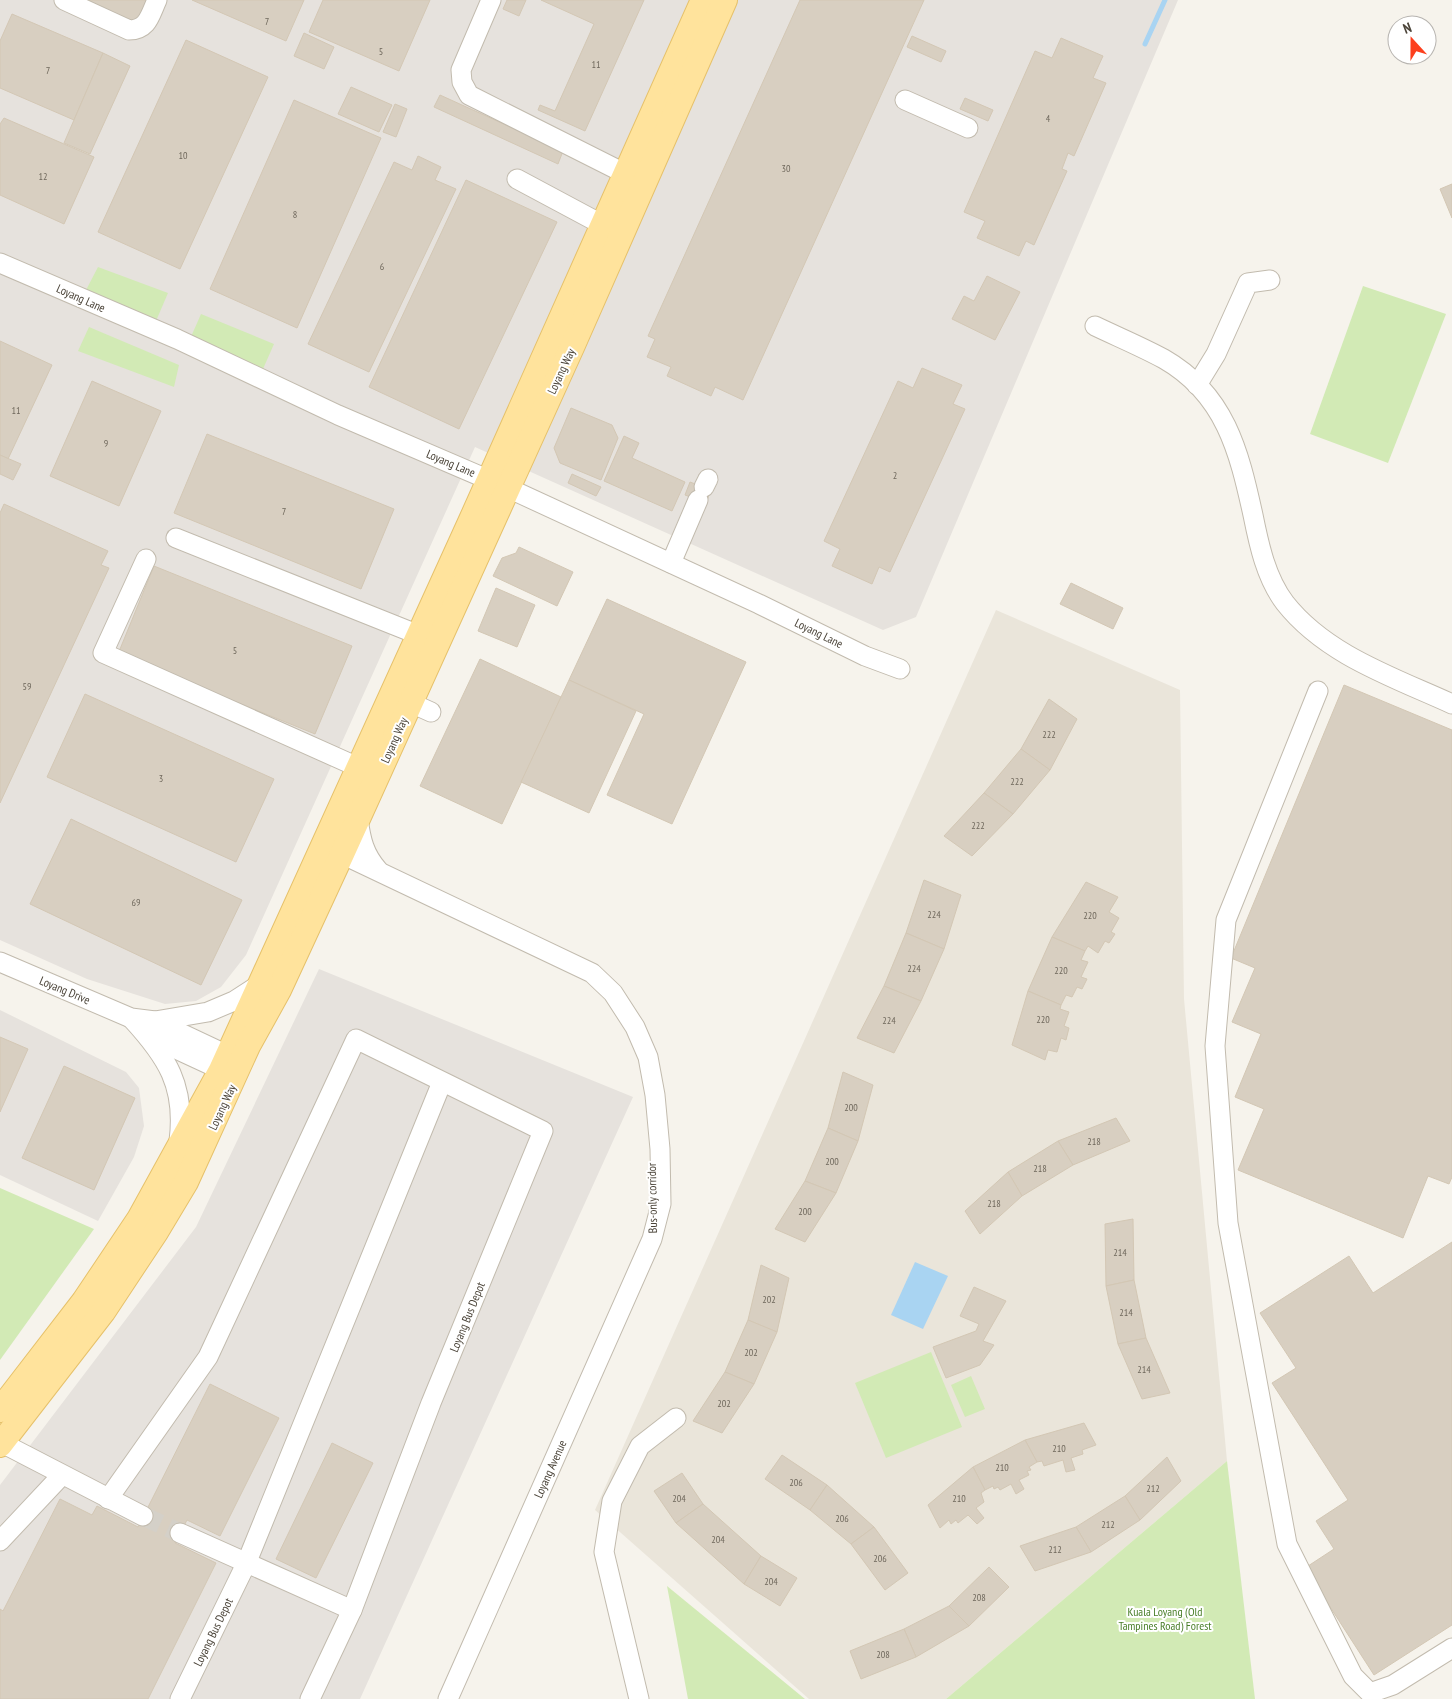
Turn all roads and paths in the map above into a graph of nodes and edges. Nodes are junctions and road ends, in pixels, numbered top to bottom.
1 (64, 0) edge
2 (157, 0) edge
3 (491, 0) edge
4 (703, 0) edge
5 (725, 0) edge
6 (905, 100) dead end
7 (968, 128) dead end
8 (626, 174) junction
9 (517, 179) dead end
10 (603, 225) junction
11 (0, 263) edge
12 (1270, 280) dead end
13 (1095, 326) dead end
14 (1197, 385) junction
15 (498, 484) junction
16 (704, 489) dead end
17 (176, 538) dead end
18 (146, 559) dead end
19 (671, 563) junction
20 (419, 635) junction
21 (900, 670) dead end
22 (1318, 691) dead end
23 (1452, 704) edge
24 (360, 768) junction
25 (358, 819) junction
26 (333, 850) junction
27 (379, 872) junction
28 (0, 962) edge
29 (263, 982) junction
30 (151, 1028) junction
31 (232, 1066) junction
32 (442, 1082) junction
33 (178, 1150) junction
34 (652, 1239) joint
35 (0, 1410) edge
36 (676, 1418) dead end
37 (0, 1443) edge
38 (62, 1475) junction
39 (108, 1499) junction
40 (143, 1516) tunnel mouth
41 (180, 1533) tunnel mouth
42 (0, 1541) edge
43 (246, 1564) junction
44 (352, 1610) junction
45 (1452, 1648) edge
46 (180, 1699) edge
47 (310, 1699) edge
48 (448, 1699) edge
49 (639, 1699) edge

1 - 2 street
3 - 8 street
4 - 8 main road, Loyang Way
5 - 15 main road, Loyang Way
6 - 7 street
8 - 10 main road, Loyang Way
9 - 10 street
10 - 15 main road, Loyang Way
11 - 15 street, Loyang Lane
12 - 14 street
13 - 14 street
14 - 23 street
15 - 19 street, Loyang Lane
15 - 20 main road, Loyang Way
15 - 25 main road, Loyang Way
16 - 19 street
17 - 20 street
18 - 24 street
19 - 21 street, Loyang Lane
20 - 24 main road, Loyang Way
22 - 45 street
24 - 26 main road, Loyang Way
25 - 26 main road, Loyang Way
25 - 27 street
26 - 27 street, Bus-only corridor
26 - 29 main road, Loyang Way
26 - 31 main road, Loyang Way
27 - 34 street, Bus-only corridor
28 - 30 street, Loyang Drive
29 - 30 street
29 - 31 main road, Loyang Way
30 - 31 street, Loyang Drive
30 - 33 street, Loyang Drive
31 - 33 main road, Loyang Way
31 - 37 main road, Loyang Way
32 - 39 street, Loyang Bus Depot
32 - 43 street, Loyang Bus Depot
32 - 44 street, Loyang Bus Depot
33 - 35 main road, Loyang Way
34 - 48 street, Loyang Avenue
36 - 49 street
37 - 38 street
38 - 39 street
38 - 42 street
39 - 40 street
41 - 43 street
43 - 44 street
43 - 46 street, Loyang Bus Depot
44 - 47 street, Loyang Bus Depot

